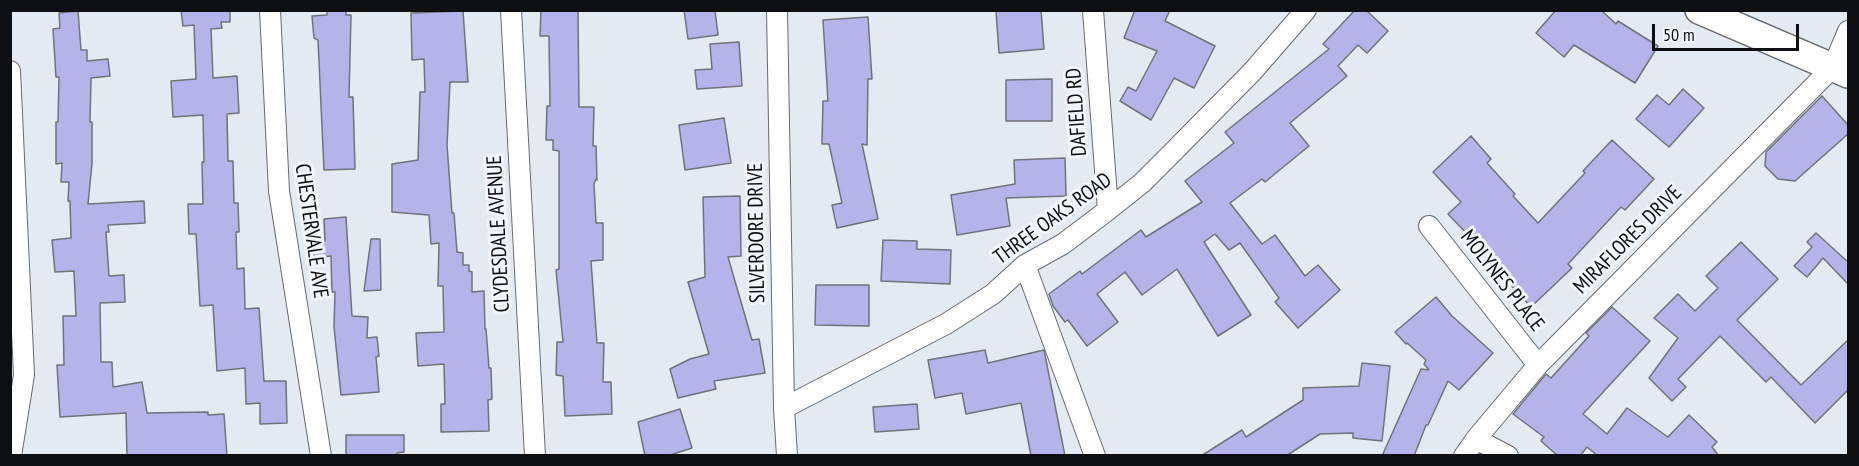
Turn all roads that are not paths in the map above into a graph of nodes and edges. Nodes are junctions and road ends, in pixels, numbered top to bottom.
1 (270, 10) edge
2 (511, 10) edge
3 (777, 10) edge
4 (1093, 10) edge
5 (1306, 10) edge
6 (1699, 10) edge
7 (1848, 31) edge
8 (10, 70) edge
9 (1841, 70) edge
10 (1108, 210) junction
11 (1429, 226) dead end
12 (1025, 265) junction
13 (1538, 365) junction
14 (784, 408) junction
15 (1476, 439) junction
16 (11, 456) edge
17 (321, 456) edge
18 (535, 456) edge
19 (787, 456) edge
20 (1095, 456) edge
21 (1464, 456) edge
22 (1508, 456) edge

1 - 17 street, CHESTERVALE AVE
2 - 18 street, CLYDESDALE AVENUE
3 - 14 street, SILVERDORE DRIVE
4 - 10 street, DAFIELD RD
5 - 10 street, THREE OAKS ROAD
6 - 9 main road
7 - 9 street
8 - 16 street
9 - 13 street, MIRAFLORES DRIVE
10 - 12 street, THREE OAKS ROAD
11 - 13 street, MOLYNES PLACE
12 - 14 street, THREE OAKS ROAD
12 - 20 street
13 - 15 street, MIRAFLORES DRIVE
14 - 19 street, SILVERDORE DRIVE
15 - 21 street, MIRAFLORES DRIVE
15 - 22 street

